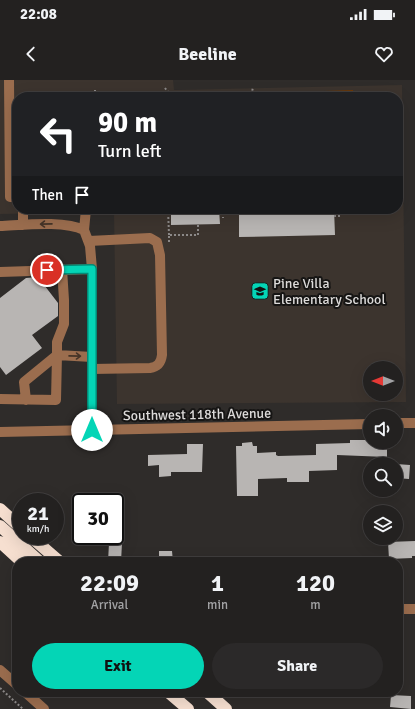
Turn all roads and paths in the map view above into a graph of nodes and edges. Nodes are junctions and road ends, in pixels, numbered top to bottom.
1 (9, 80) edge
2 (253, 87) dead end
3 (165, 88) dead end
4 (168, 92) edge
5 (252, 92) edge
6 (9, 197) edge
7 (23, 214) edge
8 (86, 214) edge
9 (168, 214) edge
10 (223, 214) edge
11 (341, 214) edge
12 (334, 216) dead end
13 (223, 218) dead end
14 (198, 224) dead end
15 (23, 225) junction
16 (0, 226) edge
17 (84, 230) junction
18 (169, 235) junction
19 (89, 241) junction
20 (169, 243) dead end
21 (62, 269) junction
22 (92, 269) junction
23 (0, 272) edge
24 (57, 355) junction
25 (92, 357) junction
26 (92, 370) junction
27 (0, 399) edge
28 (26, 400) junction
29 (403, 423) edge
30 (415, 423) edge
31 (363, 424) edge
32 (92, 430) junction
33 (0, 432) edge
34 (0, 509) edge
35 (12, 520) edge
36 (0, 526) edge
37 (0, 542) edge
38 (40, 545) edge
39 (16, 557) edge
40 (34, 557) edge
41 (54, 557) edge
42 (403, 609) edge
43 (415, 609) edge
44 (0, 670) edge
45 (12, 681) edge
46 (0, 688) edge
47 (31, 697) edge
48 (174, 697) edge
49 (212, 697) edge
50 (23, 709) edge
51 (44, 709) edge
52 (188, 709) edge
53 (226, 709) edge

1 - 6 street
2 - 5 path
3 - 4 path
7 - 15 street
8 - 17 street
9 - 18 path
10 - 13 path
11 - 12 path
14 - 18 path
15 - 16 street
17 -> 15 street
17 - 19 street
18 - 20 path
19 - 22 street
19 - 26 street
21 - 22 street
21 - 23 street
21 - 24 street
22 - 25 street
24 -> 25 street
24 - 28 street
24 - 28 street
25 - 26 street
26 - 32 street
27 - 28 street
29 - 30 street
31 - 32 street, Southwest 118th Avenue
32 - 33 street, Southwest 118th Avenue
34 - 35 highway
36 - 40 highway
37 - 39 highway
38 - 41 highway
42 - 43 street
44 - 45 street
46 - 50 path
47 - 51 street
48 - 52 highway
49 - 53 highway

